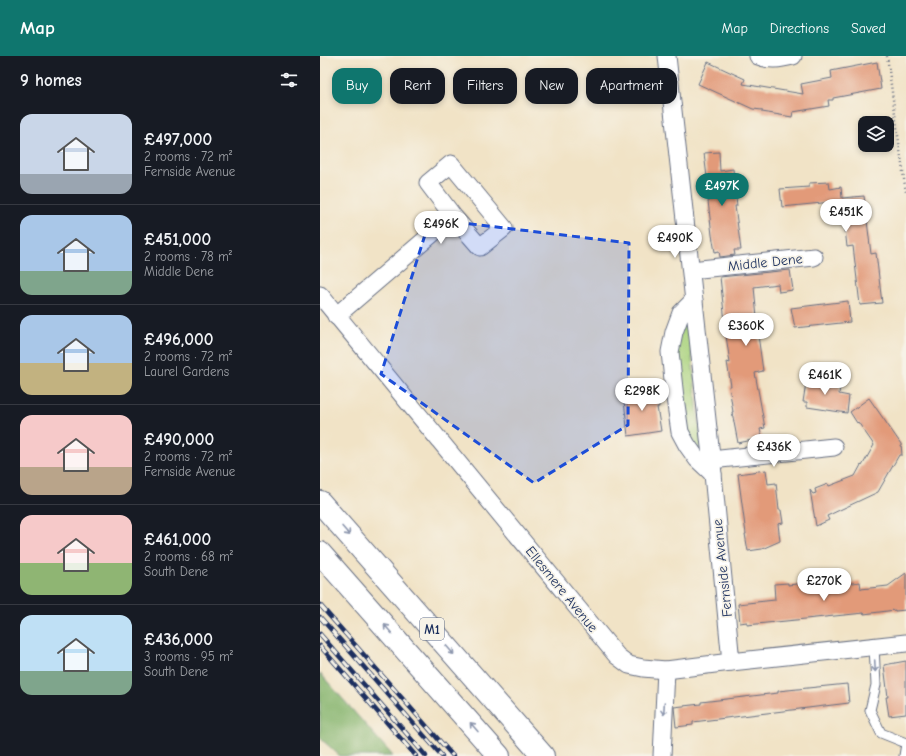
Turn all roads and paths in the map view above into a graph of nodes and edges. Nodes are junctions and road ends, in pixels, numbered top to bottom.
1 (667, 56) edge
2 (758, 56) edge
3 (793, 56) edge
4 (887, 56) edge
5 (906, 193) edge
6 (453, 216) junction
7 (814, 256) dead end
8 (691, 270) junction
9 (320, 295) edge
10 (694, 300) junction
11 (336, 316) junction
12 (834, 447) dead end
13 (712, 467) junction
14 (320, 502) edge
15 (320, 553) edge
16 (906, 643) edge
17 (874, 647) junction
18 (731, 662) junction
19 (666, 670) junction
20 (906, 744) edge
21 (499, 756) edge
22 (544, 756) edge
23 (662, 756) edge
24 (904, 756) edge

1 - 8 street, Fernside Avenue
2 - 3 street
4 - 5 path
6 - 6 street
6 - 11 street
7 - 8 street, Middle Dene
8 - 10 street, Fernside Avenue
9 - 11 street, Ellesmere Avenue
10 - 13 street, Fernside Avenue
10 - 13 street
11 - 19 street, Ellesmere Avenue
12 - 13 street
13 - 18 street, Fernside Avenue
14 -> 22 highway, M1
21 -> 15 highway, M1
16 - 17 street, Ellesmere Avenue
17 - 18 street, Ellesmere Avenue
17 -> 20 lane
18 - 19 street, Ellesmere Avenue
19 -> 23 street
20 - 24 lane

